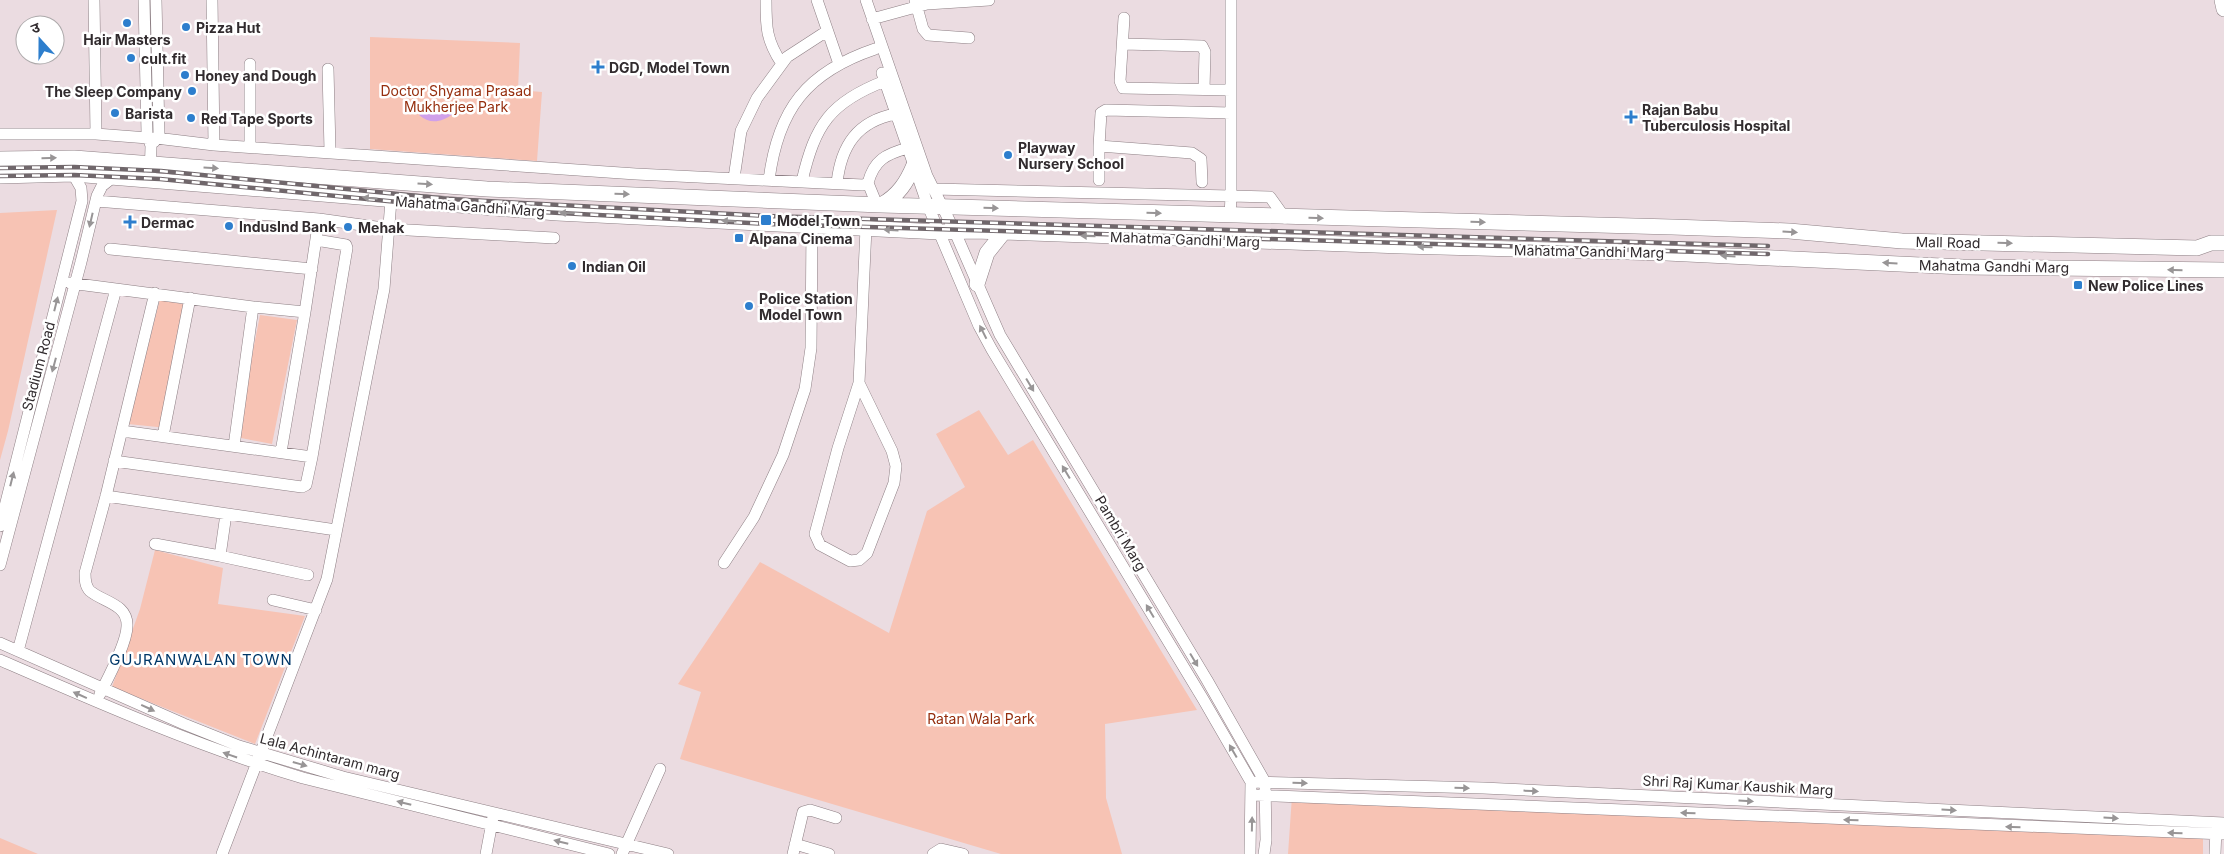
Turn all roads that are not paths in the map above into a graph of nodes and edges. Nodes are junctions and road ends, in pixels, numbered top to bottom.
1 (94, 0) edge
2 (144, 0) edge
3 (156, 0) edge
4 (212, 0) edge
5 (766, 0) edge
6 (817, 0) edge
7 (858, 0) edge
8 (866, 0) edge
9 (990, 0) edge
10 (1231, 0) edge
11 (2222, 0) edge
12 (916, 3) edge
13 (2224, 9) edge
14 (1124, 18) dead end
15 (872, 19) junction
16 (828, 31) junction
17 (969, 38) dead end
18 (1123, 44) junction
19 (874, 49) junction
20 (250, 64) dead end
21 (782, 64) junction
22 (839, 64) junction
23 (328, 69) dead end
24 (885, 81) junction
25 (1204, 89) junction
26 (1231, 90) junction
27 (1231, 113) junction
28 (896, 114) junction
29 (0, 134) edge
30 (96, 134) junction
31 (214, 145) junction
32 (250, 146) junction
33 (1099, 146) junction
34 (152, 147) junction
35 (908, 148) junction
36 (330, 151) junction
37 (0, 159) edge
38 (914, 165) junction
39 (73, 174) junction
40 (0, 176) edge
41 (112, 178) junction
42 (734, 178) junction
43 (150, 180) junction
44 (769, 180) junction
45 (1099, 180) dead end
46 (802, 181) junction
47 (1202, 182) dead end
48 (868, 183) junction
49 (837, 184) junction
50 (933, 189) junction
51 (1231, 196) junction
52 (391, 200) junction
53 (96, 201) junction
54 (879, 205) junction
55 (935, 206) junction
56 (1230, 216) junction
57 (1285, 218) junction
58 (319, 219) junction
59 (812, 225) junction
60 (1672, 227) joint
61 (866, 228) junction
62 (390, 229) junction
63 (947, 232) junction
64 (1002, 233) junction
65 (554, 238) dead end
66 (1868, 238) junction
67 (316, 240) junction
68 (2224, 243) edge
69 (110, 249) dead end
70 (1868, 262) junction
71 (312, 269) junction
72 (2224, 270) edge
73 (61, 281) junction
74 (75, 284) junction
75 (978, 284) junction
76 (116, 288) junction
77 (155, 293) junction
78 (190, 298) junction
79 (253, 307) junction
80 (305, 312) junction
81 (859, 383) junction
82 (122, 431) junction
83 (163, 436) junction
84 (234, 446) junction
85 (281, 452) junction
86 (312, 457) junction
87 (114, 461) junction
88 (106, 496) junction
89 (226, 514) junction
90 (0, 526) edge
91 (336, 530) junction
92 (1118, 532) junction
93 (1107, 538) junction
94 (155, 544) dead end
95 (220, 556) junction
96 (724, 563) dead end
97 (0, 566) edge
98 (308, 575) dead end
99 (273, 600) dead end
100 (316, 610) junction
101 (0, 643) edge
102 (18, 651) junction
103 (0, 660) edge
104 (104, 687) junction
105 (96, 702) junction
106 (184, 724) junction
107 (179, 736) junction
108 (260, 759) junction
109 (660, 769) dead end
110 (1251, 782) junction
111 (1265, 782) junction
112 (1267, 794) junction
113 (1590, 794) junction
114 (1252, 795) junction
115 (1900, 808) junction
116 (1589, 809) junction
117 (836, 818) dead end
118 (492, 819) junction
119 (1899, 822) junction
120 (2220, 828) edge
121 (625, 849) edge
122 (794, 849) edge
123 (222, 854) edge
124 (486, 854) edge
125 (609, 854) edge
126 (668, 854) edge
127 (830, 854) edge
128 (933, 854) edge
129 (963, 854) edge
130 (1250, 854) edge
131 (1264, 854) edge
132 (2215, 854) edge

1 - 30 street
2 - 34 street
3 - 34 street
4 - 31 street
5 - 21 street
6 - 16 street
7 - 19 street
8 - 15 street
9 - 12 street
10 - 26 street
11 - 13 main road
12 - 15 street
12 - 17 street
14 - 18 street
15 - 50 street
16 - 21 street
16 - 22 street
18 - 25 street
18 - 25 street
19 - 22 street
19 - 24 street
20 - 32 street
21 - 42 street
22 - 44 street
23 - 36 street
24 - 28 street
24 - 46 street
25 - 26 street
26 - 27 street
27 - 33 street
27 - 51 street
28 - 35 street
28 - 49 street
29 - 30 street
30 - 34 street
31 - 32 street
31 - 34 street
32 - 36 street
33 - 45 street
33 - 47 street
37 -> 34 main road, Mahatma Gandhi Marg
34 - 43 street
34 -> 54 main road, Mahatma Gandhi Marg
35 - 38 street
35 - 48 street
36 - 42 street
38 - 54 main road
38 - 55 street
39 - 40 main road, Mahatma Gandhi Marg
39 - 41 main road, Mahatma Gandhi Marg
39 - 73 street, Stadium Road
41 - 43 main road, Mahatma Gandhi Marg
41 - 53 street, Stadium Road
42 - 44 street
52 -> 43 main road, Mahatma Gandhi Marg
44 - 46 street
46 - 49 street
48 - 49 street
48 - 54 street
50 - 51 street
50 - 55 street
51 - 56 street
51 - 57 street
59 -> 52 main road, Mahatma Gandhi Marg
52 - 62 street
53 - 58 street
53 -> 74 street, Stadium Road
54 - 55 main road, Mahatma Gandhi Marg
55 -> 56 main road, Mahatma Gandhi Marg
55 - 63 street
56 - 57 main road, Mahatma Gandhi Marg
57 -> 60 main road, Mahatma Gandhi Marg
58 - 62 street
58 - 67 street
59 - 61 main road, Mahatma Gandhi Marg
59 - 96 street
60 -> 66 main road, Mall Road
63 -> 61 main road, Mahatma Gandhi Marg
61 - 81 street
62 - 65 street
62 - 91 street
63 - 64 main road, Mahatma Gandhi Marg
63 - 75 street, Pambri Marg
93 -> 63 street, Pambri Marg
70 -> 64 main road, Mahatma Gandhi Marg
64 - 75 main road
66 -> 68 main road, Mall Road
66 - 70 main road
67 - 71 street
67 - 86 street
69 - 71 street
72 -> 70 main road, Mahatma Gandhi Marg
71 - 80 street
73 - 74 street
90 -> 73 street, Stadium Road
74 - 76 street
74 -> 97 street, Stadium Road
75 -> 92 street, Pambri Marg
76 - 77 street
76 - 102 street
77 - 78 street
77 - 82 street
78 - 79 street
78 - 83 street
79 - 80 street
79 - 84 street
80 - 85 street
81 - 81 street
82 - 83 street
82 - 87 street
83 - 84 street
84 - 85 street
85 - 86 street
86 - 87 street
87 - 88 street
88 - 89 street
88 - 104 street
89 - 91 street
89 - 95 street
91 - 100 street
92 - 93 street
92 -> 111 street, Pambri Marg
110 -> 93 street, Pambri Marg
94 - 95 street
95 - 98 street
99 - 100 street
100 - 108 street
101 - 102 street, Lala Achintaram marg
102 - 104 street, Lala Achintaram marg
105 -> 103 street, Lala Achintaram marg
104 - 105 street
104 -> 106 street, Lala Achintaram marg
105 - 107 street, Lala Achintaram marg
106 - 107 street
106 - 108 street, Lala Achintaram marg
108 -> 107 street, Lala Achintaram marg
108 - 118 street, Lala Achintaram marg
108 - 123 street
109 - 121 street
110 - 111 street, Shri Raj Kumar Kaushik Marg
110 - 114 street, Pambri Marg
111 - 112 street, Pambri Marg
111 -> 113 street, Shri Raj Kumar Kaushik Marg
112 - 114 street
112 - 116 street
112 - 131 street, Pambri Marg
113 -> 115 street, Shri Raj Kumar Kaushik Marg
113 - 116 street
130 -> 114 street, Pambri Marg
115 - 119 street
115 -> 120 street, Shri Raj Kumar Kaushik Marg
119 -> 116 street
117 - 122 street
118 - 121 street, Lala Achintaram marg
118 - 124 street
125 -> 118 street, Lala Achintaram marg
120 -> 119 street
120 - 132 street
121 - 126 street, Lala Achintaram marg
122 - 127 street
128 - 129 street

